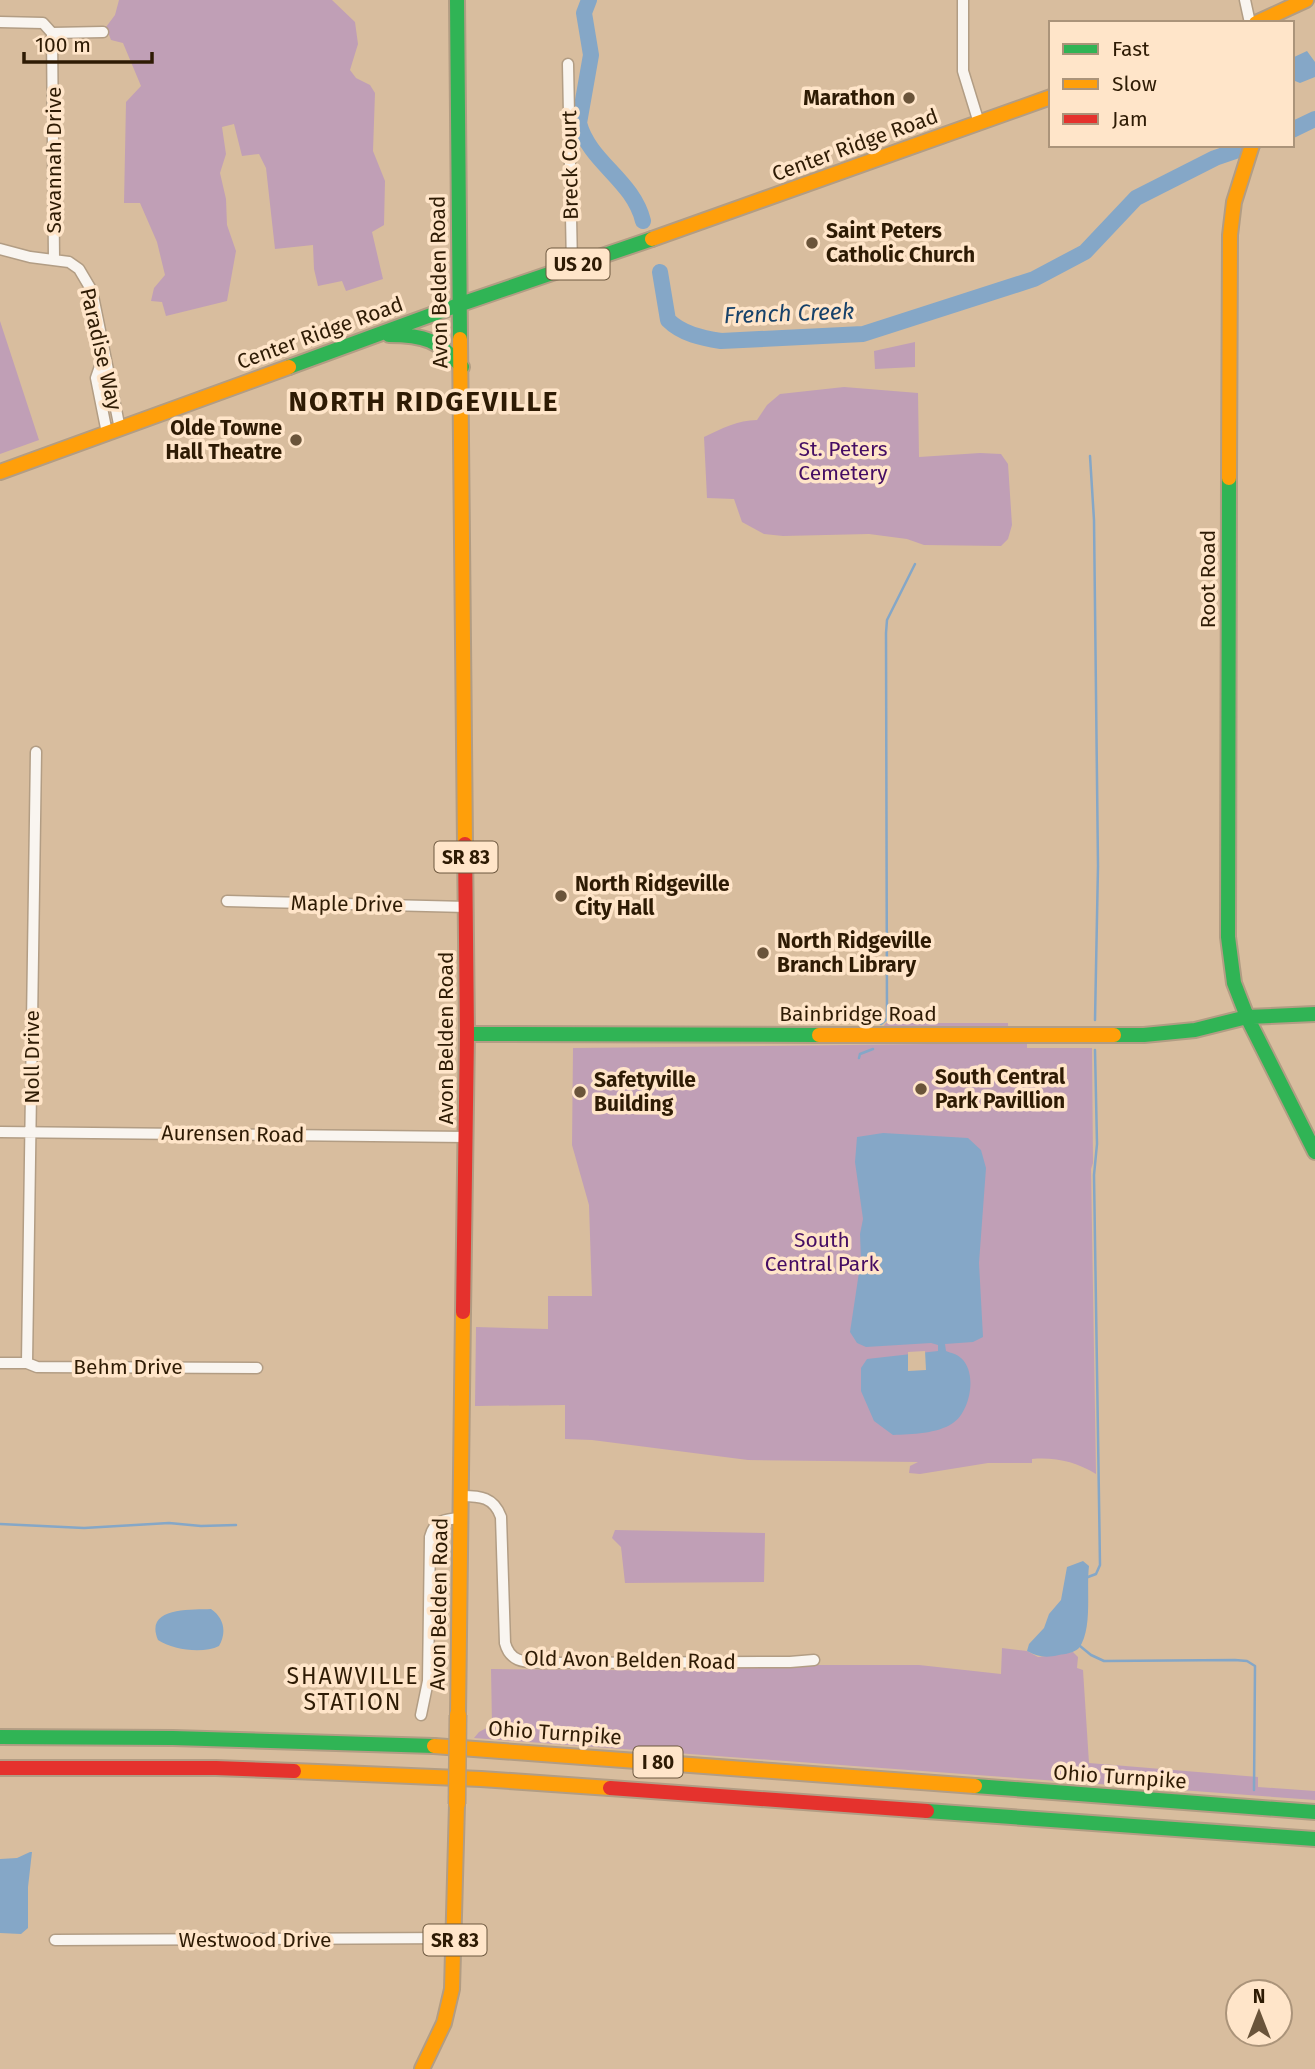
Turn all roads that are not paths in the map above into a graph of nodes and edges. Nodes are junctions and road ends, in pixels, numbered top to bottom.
1 (457, 0) edge
2 (963, 0) edge
3 (1245, 0) edge
4 (1306, 0) edge
5 (1250, 21) edge
6 (1260, 21) edge
7 (0, 22) edge
8 (103, 32) dead end
9 (52, 33) junction
10 (568, 64) dead end
11 (1049, 98) edge
12 (979, 123) junction
13 (1250, 150) edge
14 (0, 249) edge
15 (54, 259) junction
16 (572, 266) junction
17 (461, 304) junction
18 (376, 335) junction
19 (462, 367) junction
20 (113, 431) junction
21 (0, 472) edge
22 (36, 752) dead end
23 (227, 901) dead end
24 (467, 907) junction
25 (1315, 1014) edge
26 (1246, 1015) junction
27 (467, 1034) junction
28 (0, 1132) edge
29 (32, 1132) junction
30 (467, 1137) junction
31 (1315, 1152) edge
32 (0, 1363) edge
33 (27, 1363) junction
34 (257, 1368) dead end
35 (462, 1496) junction
36 (461, 1518) junction
37 (814, 1660) dead end
38 (421, 1715) dead end
39 (0, 1737) edge
40 (0, 1768) edge
41 (1315, 1812) edge
42 (1315, 1839) edge
43 (455, 1938) junction
44 (55, 1940) dead end
45 (422, 2069) edge

1 - 17 main road, Avon Belden Road / SR 83
2 - 12 street
3 - 5 street
4 - 6 main road
7 - 9 street
8 - 9 street
9 - 15 street, Savannah Drive
10 - 16 street, Breck Court
11 - 12 main road, Center Ridge Road / US 20
12 - 16 main road, Center Ridge Road / US 20
13 - 26 main road, Root Road
14 - 15 street, Paradise Way
15 - 20 street, Paradise Way
16 - 17 main road, Center Ridge Road / US 20
17 - 18 main road, Center Ridge Road / US 20
17 - 19 main road, Avon Belden Road / SR 83
18 - 19 main road
18 - 20 main road, Center Ridge Road / US 20
19 - 24 main road, Avon Belden Road / SR 83
20 - 21 main road, Center Ridge Road / US 20
22 - 29 street, Noll Drive
23 - 24 street, Maple Drive
24 - 27 main road, Avon Belden Road / SR 83
25 - 26 main road, Bainbridge Road
26 - 27 main road, Bainbridge Road
26 - 31 main road, Root Road
27 - 30 main road, Avon Belden Road / SR 83
28 - 29 street, Aurensen Road
29 - 30 street, Aurensen Road
29 - 33 street, Noll Drive
30 - 35 main road, Avon Belden Road / SR 83
32 - 33 street, Behm Drive
33 - 34 street, Behm Drive
35 - 36 main road, Avon Belden Road / SR 83
35 - 37 street, Old Avon Belden Road
36 - 38 street
36 - 43 main road, Avon Belden Road / SR 83, bridge
39 - 41 main road, Ohio Turnpike / I 80
40 - 42 main road, I 80
43 - 44 street, Westwood Drive
43 - 45 main road, Avon Belden Road / SR 83

